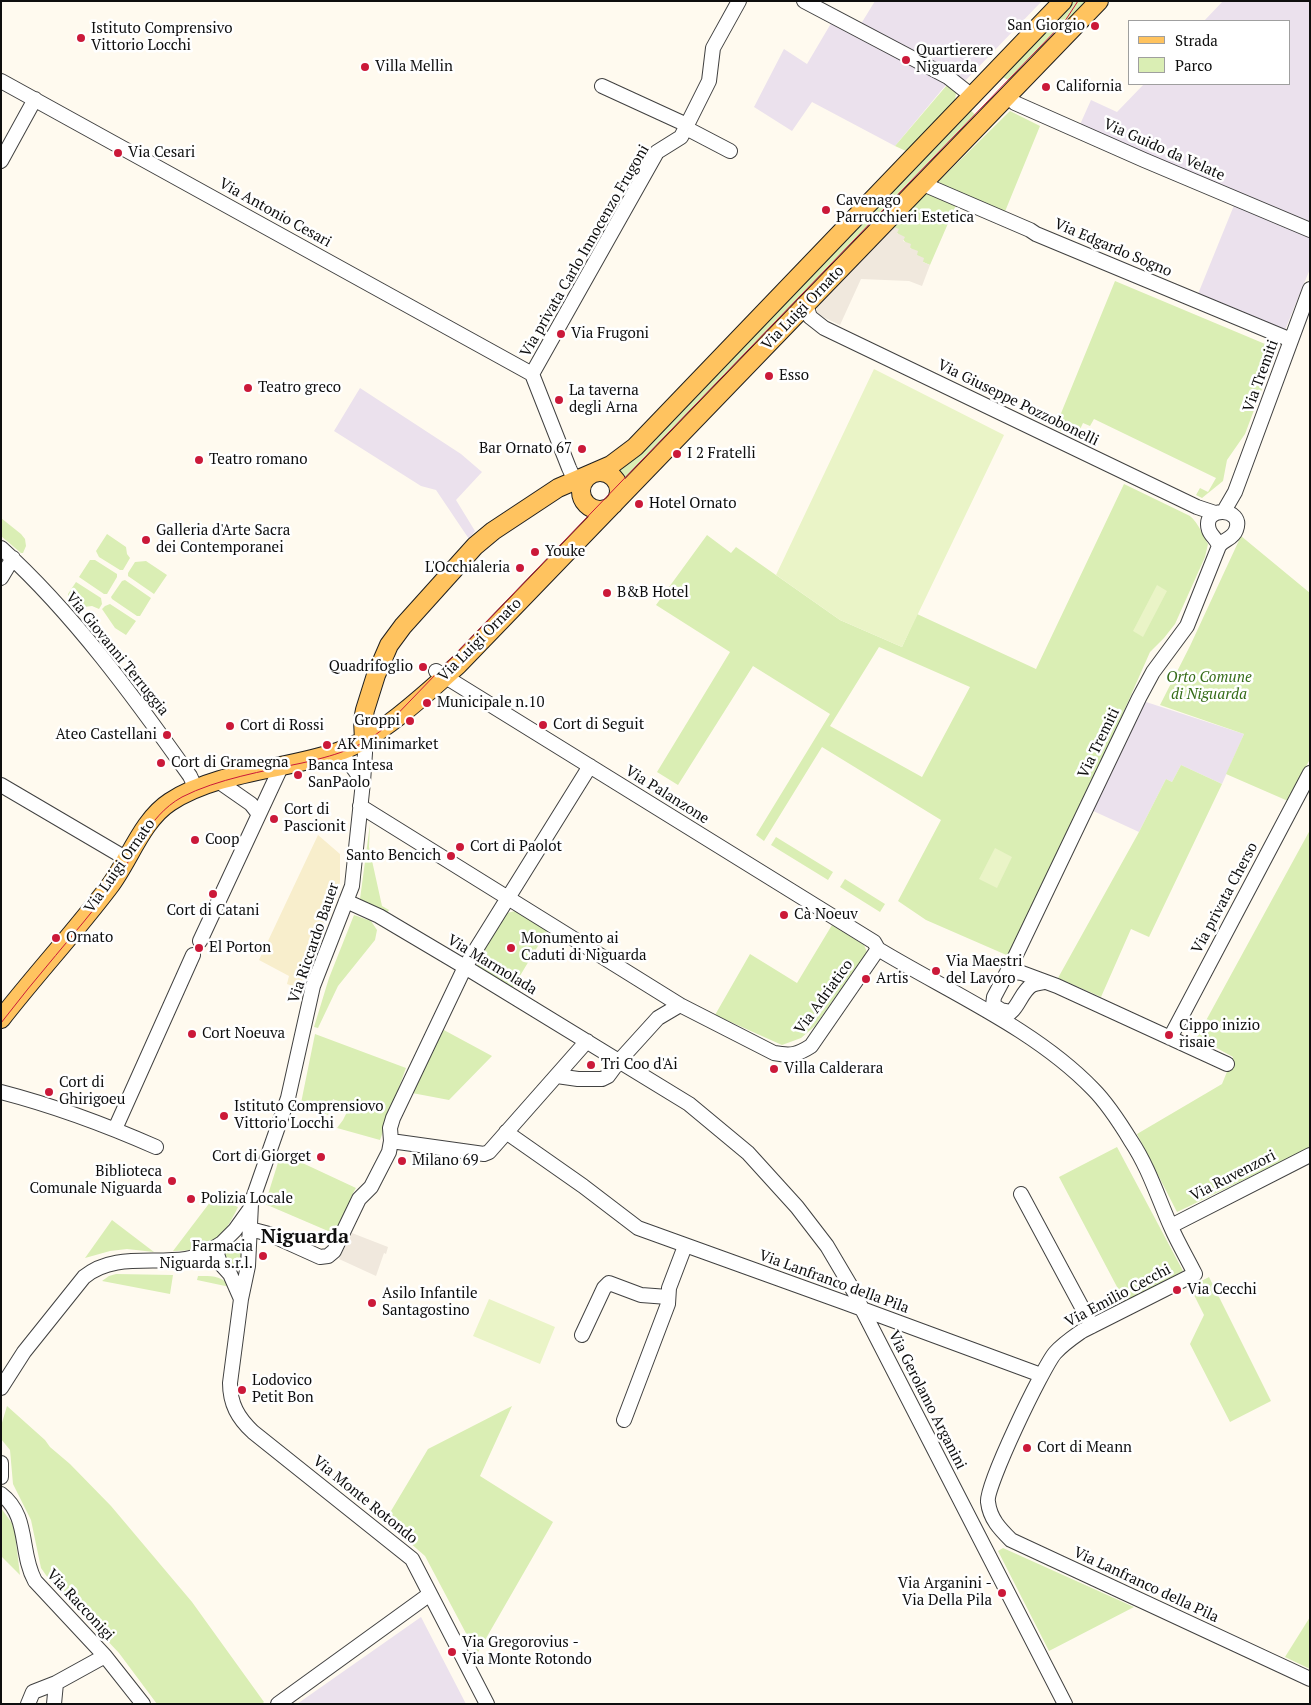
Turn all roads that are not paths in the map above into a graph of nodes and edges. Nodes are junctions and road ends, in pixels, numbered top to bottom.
1 (739, 1) edge
2 (804, 1) edge
3 (1064, 1) edge
4 (1100, 1) edge
5 (1, 81) edge
6 (602, 86) dead end
7 (977, 91) junction
8 (1007, 96) junction
9 (35, 99) junction
10 (994, 111) junction
11 (686, 126) junction
12 (730, 151) dead end
13 (1, 161) edge
14 (923, 184) junction
15 (1310, 230) edge
16 (1310, 289) edge
17 (800, 311) junction
18 (1291, 340) junction
19 (532, 374) junction
20 (592, 474) junction
21 (578, 488) junction
22 (613, 504) junction
23 (1222, 512) junction
24 (1220, 541) junction
25 (1, 548) edge
26 (17, 562) junction
27 (1, 578) edge
28 (440, 674) junction
29 (364, 740) junction
30 (330, 754) junction
31 (282, 766) junction
32 (590, 766) junction
33 (1310, 773) edge
34 (218, 781) junction
35 (363, 782) junction
36 (1, 785) edge
37 (196, 789) junction
38 (360, 806) junction
39 (258, 813) junction
40 (127, 859) junction
41 (508, 898) junction
42 (346, 901) junction
43 (200, 940) dead end
44 (878, 949) junction
45 (193, 955) dead end
46 (1014, 959) junction
47 (465, 967) junction
48 (1007, 973) junction
49 (1022, 973) junction
50 (1044, 982) junction
51 (1029, 987) junction
52 (994, 997) junction
53 (680, 1005) junction
54 (976, 1005) junction
55 (1011, 1012) junction
56 (994, 1016) junction
57 (1, 1019) edge
58 (1014, 1028) junction
59 (1170, 1038) junction
60 (587, 1041) junction
61 (620, 1061) junction
62 (1227, 1064) dead end
63 (557, 1076) junction
64 (1, 1092) edge
65 (115, 1129) junction
66 (506, 1132) junction
67 (392, 1141) junction
68 (156, 1147) dead end
69 (1310, 1155) edge
70 (1021, 1194) dead end
71 (250, 1208) junction
72 (1171, 1226) junction
73 (250, 1229) junction
74 (223, 1242) junction
75 (685, 1246) junction
76 (248, 1255) junction
77 (185, 1259) junction
78 (224, 1268) junction
79 (668, 1297) junction
80 (241, 1299) junction
81 (862, 1309) junction
82 (1092, 1326) junction
83 (582, 1335) dead end
84 (1041, 1375) junction
85 (1, 1388) edge
86 (624, 1420) dead end
87 (1, 1463) edge
88 (1, 1477) edge
89 (1, 1494) edge
90 (988, 1502) junction
91 (964, 1509) junction
92 (1011, 1540) junction
93 (986, 1552) junction
94 (430, 1594) junction
95 (106, 1656) junction
96 (1310, 1680) edge
97 (56, 1683) junction
98 (28, 1704) edge
99 (54, 1704) edge
100 (142, 1704) edge
101 (278, 1704) edge
102 (488, 1704) edge
103 (1064, 1704) edge

1 - 11 street, Via privata Carlo Innocenzo Frugoni
2 - 7 street
3 - 7 main road, Via Luigi Ornato
4 - 8 main road, Via Luigi Ornato
5 - 9 street, Via Antonio Cesari
6 - 11 street
7 - 8 main road
7 - 10 main road
7 - 20 main road, Via Luigi Ornato
8 - 10 main road, Via Luigi Ornato
8 - 15 street, Via Guido da Velate
9 - 13 street
9 - 19 street, Via Antonio Cesari
10 - 14 main road, Via Luigi Ornato
11 - 12 street
11 - 19 street, Via privata Carlo Innocenzo Frugoni
14 - 17 main road, Via Luigi Ornato
14 - 18 street, Via Edgardo Sogno
16 - 18 street, Via Tremiti
17 - 22 main road, Via Luigi Ornato
17 - 23 street, Via Giuseppe Pozzobonelli
18 - 23 street, Via Tremiti
19 - 21 street
20 - 21 main road
20 - 22 main road
21 - 22 main road
21 - 29 main road
22 - 28 main road, Via Luigi Ornato
23 - 24 street
23 - 24 street, Via Tremiti
24 - 46 street, Via Tremiti
25 - 26 street, Via Giovanni Terruggia
26 - 27 street
26 - 37 street, Via Giovanni Terruggia
28 - 29 main road, Via Luigi Ornato
28 - 32 street, Via Palanzone
29 - 30 main road, Via Luigi Ornato
29 - 35 street, Via Riccardo Bauer
30 - 31 main road, Via Luigi Ornato
30 - 35 street
31 - 34 main road, Via Luigi Ornato
31 - 39 street
32 - 41 street
32 - 44 street, Via Palanzone
33 - 59 street, Via privata Cherso
34 - 37 main road, Via Luigi Ornato
34 - 39 street
35 - 38 street, Via Riccardo Bauer
36 - 40 street
37 - 40 main road, Via Luigi Ornato
38 - 41 street, Via Adriatico
38 - 42 street, Via Riccardo Bauer
39 - 43 street
40 - 57 main road, Via Luigi Ornato
41 - 47 street
41 - 53 street, Via Adriatico
42 - 47 street, Via Marmolada
42 - 71 street, Via Riccardo Bauer
44 - 53 street, Via Adriatico
44 - 54 street
45 - 65 street
46 - 48 street, Via Tremiti
46 - 49 street
47 - 60 street, Via Marmolada
47 - 67 street
48 - 49 street
48 - 52 street
49 - 50 street
49 - 51 street
50 - 51 street
50 - 59 street
51 - 55 street
52 - 54 street
52 - 55 street
53 - 61 street
54 - 56 street
55 - 56 street
55 - 58 street
56 - 58 street
58 - 72 street
59 - 62 street
60 - 61 street, Via Marmolada
60 - 63 street
61 - 63 street
61 - 81 street, Via Gerolamo Arganini
63 - 66 street
64 - 65 street
65 - 68 street
66 - 67 street
66 - 75 street, Via Lanfranco della Pila
67 - 73 street
69 - 72 street, Via Ruvenzori
70 - 82 street
71 - 73 street, Via Monte Rotondo
71 - 74 street
72 - 82 street, Via Emilio Cecchi
73 - 76 street, Via Monte Rotondo
74 - 76 street
74 - 77 street
74 - 78 street
75 - 79 street
75 - 81 street, Via Lanfranco della Pila
76 - 78 street
76 - 80 street, Via Monte Rotondo
77 - 78 street
77 - 85 street
78 - 80 street
79 - 83 street
79 - 86 street
80 - 94 street, Via Monte Rotondo
81 - 84 street, Via Lanfranco della Pila
81 - 91 street, Via Gerolamo Arganini
82 - 84 street, Via Emilio Cecchi
84 - 90 street
87 - 88 street
89 - 95 street, Via Racconigi
90 - 91 street
90 - 92 street, Via Lanfranco della Pila
91 - 93 street, Via Gerolamo Arganini
92 - 93 street
92 - 96 street, Via Lanfranco della Pila
93 - 103 street, Via Gerolamo Arganini
94 - 101 street
94 - 102 street, Via Monte Rotondo
95 - 97 street, Via Racconigi
95 - 100 street, Via Racconigi
97 - 98 street, Via Racconigi
97 - 99 street

